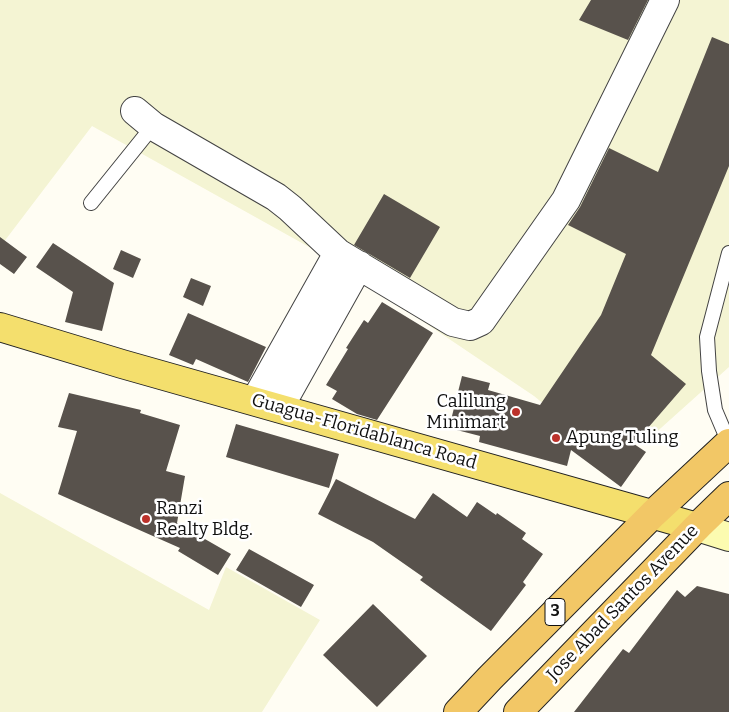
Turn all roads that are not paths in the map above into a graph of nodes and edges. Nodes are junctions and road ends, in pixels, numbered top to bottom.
1 (665, 0) edge
2 (144, 119) joint
3 (91, 203) dead end
4 (729, 252) edge
5 (349, 259) junction
6 (0, 327) edge
7 (267, 405) junction
8 (729, 443) edge
9 (729, 496) edge
10 (653, 514) junction
11 (697, 527) junction
12 (729, 536) edge
13 (458, 712) edge
14 (518, 712) edge

1 - 5 street
2 - 3 lane
2 - 5 street
4 - 8 lane
5 - 7 street
6 - 7 main road, Guagua-Floridablanca Road
7 - 10 main road, Guagua-Floridablanca Road
8 - 10 highway, 3
9 - 11 highway, Jose Abad Santos Avenue
10 - 11 main road, Guagua-Floridablanca Road
10 - 13 highway, 3
11 - 12 main road, Guagua-Floridablanca Road
11 - 14 highway, Jose Abad Santos Avenue

